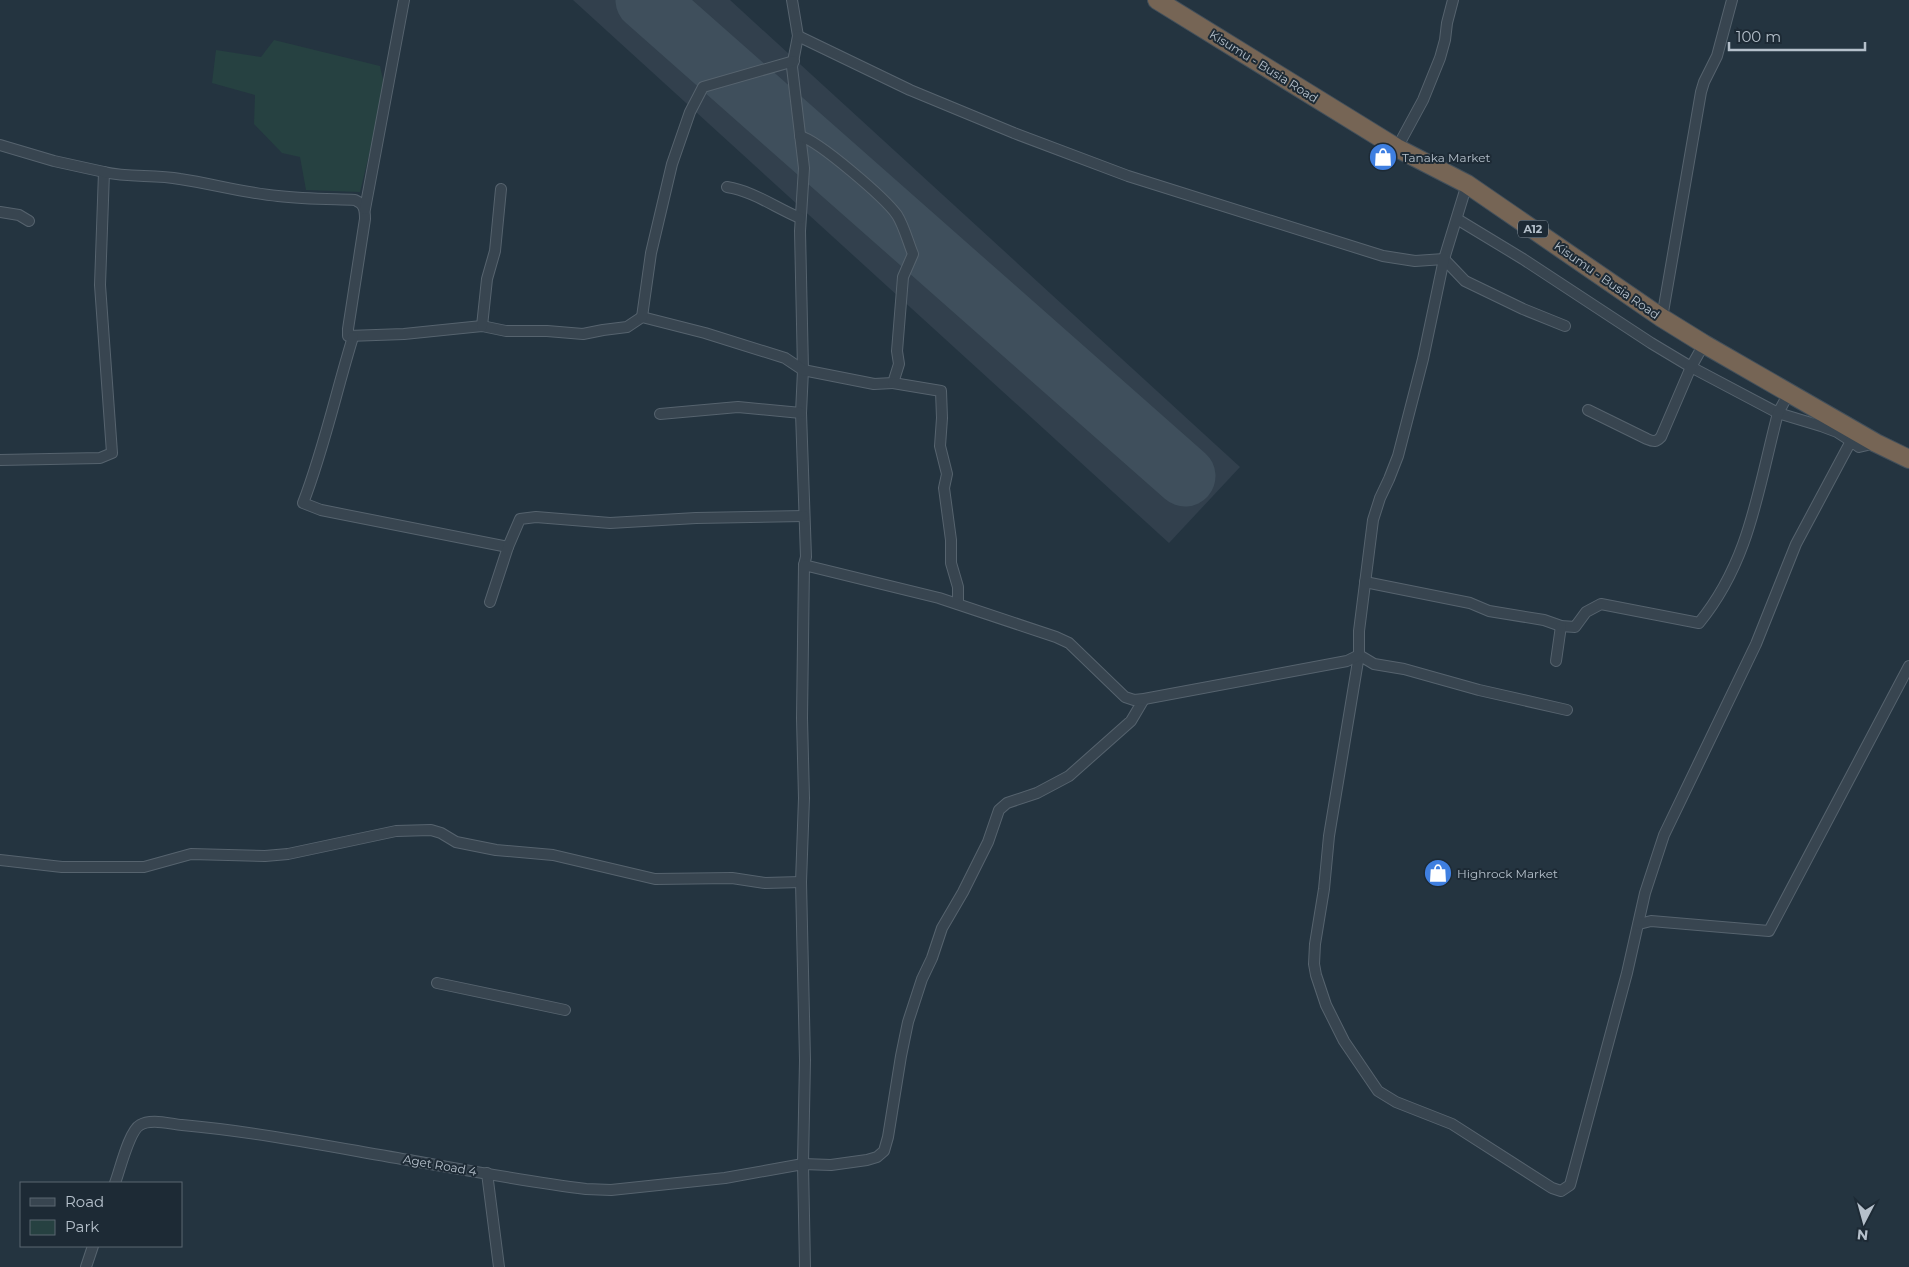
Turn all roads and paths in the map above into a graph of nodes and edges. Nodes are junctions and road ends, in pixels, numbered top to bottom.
1 (404, 0) edge
2 (792, 0) edge
3 (1157, 0) edge
4 (1454, 0) edge
5 (1732, 0) edge
6 (798, 36) junction
7 (794, 61) junction
8 (800, 136) junction
9 (0, 145) edge
10 (1397, 148) junction
11 (104, 172) junction
12 (1467, 184) junction
13 (727, 187) dead end
14 (501, 189) dead end
15 (365, 209) junction
16 (0, 212) edge
17 (800, 218) junction
18 (1457, 219) junction
19 (29, 221) dead end
20 (1444, 259) junction
21 (642, 317) junction
22 (1662, 318) junction
23 (482, 326) junction
24 (1565, 326) dead end
25 (353, 337) junction
26 (1704, 344) junction
27 (1691, 367) junction
28 (802, 370) junction
29 (893, 383) junction
30 (1789, 393) junction
31 (1588, 410) dead end
32 (1778, 413) junction
33 (660, 414) dead end
34 (801, 414) junction
35 (1851, 441) junction
36 (1876, 443) junction
37 (1909, 459) edge
38 (0, 460) edge
39 (804, 516) junction
40 (508, 547) junction
41 (804, 565) junction
42 (1365, 582) junction
43 (490, 602) dead end
44 (958, 604) junction
45 (1561, 626) junction
46 (1359, 655) junction
47 (1556, 661) dead end
48 (1909, 666) edge
49 (1144, 700) junction
50 (1567, 710) dead end
51 (0, 860) edge
52 (801, 882) junction
53 (1639, 924) junction
54 (437, 984) dead end
55 (565, 1010) dead end
56 (803, 1164) junction
57 (487, 1173) junction
58 (115, 1182) edge
59 (93, 1247) edge
60 (86, 1267) edge
61 (499, 1267) edge
62 (805, 1267) edge

1 - 15 street
2 - 6 street
3 - 10 highway, Kisumu - Busia Road / A12
4 - 10 street
5 - 22 street
6 - 7 street
6 - 20 street
7 - 8 street
7 - 21 street
8 - 17 street
8 - 29 street
9 - 11 street
10 - 12 highway, Kisumu - Busia Road / A12
11 - 15 street
11 - 38 street
12 - 18 street
12 - 22 highway, Kisumu - Busia Road / A12
13 - 17 street
14 - 23 street
15 - 25 street
16 - 19 street
17 - 28 street
18 - 20 street
18 - 27 street
20 - 24 street
20 - 42 street
21 - 23 street
21 - 28 street
22 - 26 highway, Kisumu - Busia Road / A12
23 - 25 street
25 - 40 street
26 - 27 street
26 - 30 highway, Kisumu - Busia Road / A12
27 - 31 street
27 - 32 street
28 - 29 street
28 - 34 street
29 - 44 street
30 - 32 street
30 - 36 highway, Kisumu - Busia Road / A12
32 - 35 street
32 - 45 street
33 - 34 street
34 - 39 street
35 - 36 street
35 - 53 street
36 - 37 highway, Kisumu - Busia Road / A12
39 - 40 street
39 - 41 street
40 - 43 street
41 - 44 street
41 - 52 street
42 - 45 street
42 - 46 street
44 - 49 street
45 - 47 street
46 - 49 street
46 - 50 street
46 - 53 street
48 - 53 street
49 - 56 street, Aget Road 4
51 - 52 street
52 - 56 street
54 - 55 street
56 - 57 street, Aget Road 4
56 - 62 street
57 - 58 street, Aget Road 4
57 - 61 street
59 - 60 street

